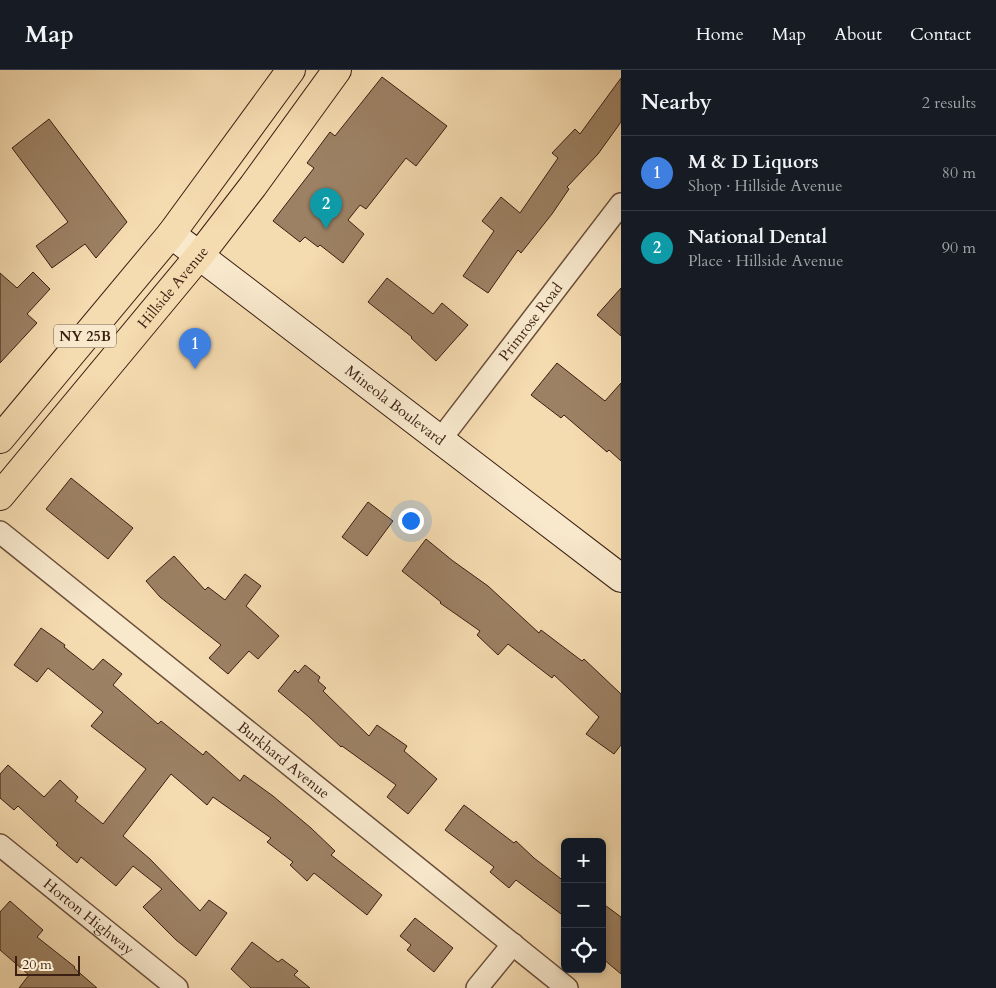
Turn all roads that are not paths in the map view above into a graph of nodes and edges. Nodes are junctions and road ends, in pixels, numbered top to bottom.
1 (291, 70) edge
2 (337, 70) edge
3 (621, 204) edge
4 (171, 234) junction
5 (200, 256) junction
6 (1, 434) edge
7 (440, 440) junction
8 (0, 496) edge
9 (0, 532) edge
10 (621, 578) edge
11 (0, 845) edge
12 (513, 944) junction
13 (177, 988) edge
14 (476, 988) edge
15 (567, 988) edge

1 - 4 main road, NY 25B
2 - 5 main road, Hillside Avenue / NY 25B
3 - 7 street, Primrose Road
4 - 5 main road, Mineola Boulevard
4 - 6 main road, NY 25B
5 - 7 main road, Mineola Boulevard
5 - 8 main road, Hillside Avenue / NY 25B
7 - 10 main road, Mineola Boulevard
9 - 12 street, Burkhard Avenue
11 - 13 street, Horton Highway
12 - 14 street
12 - 15 street, Burkhard Avenue

